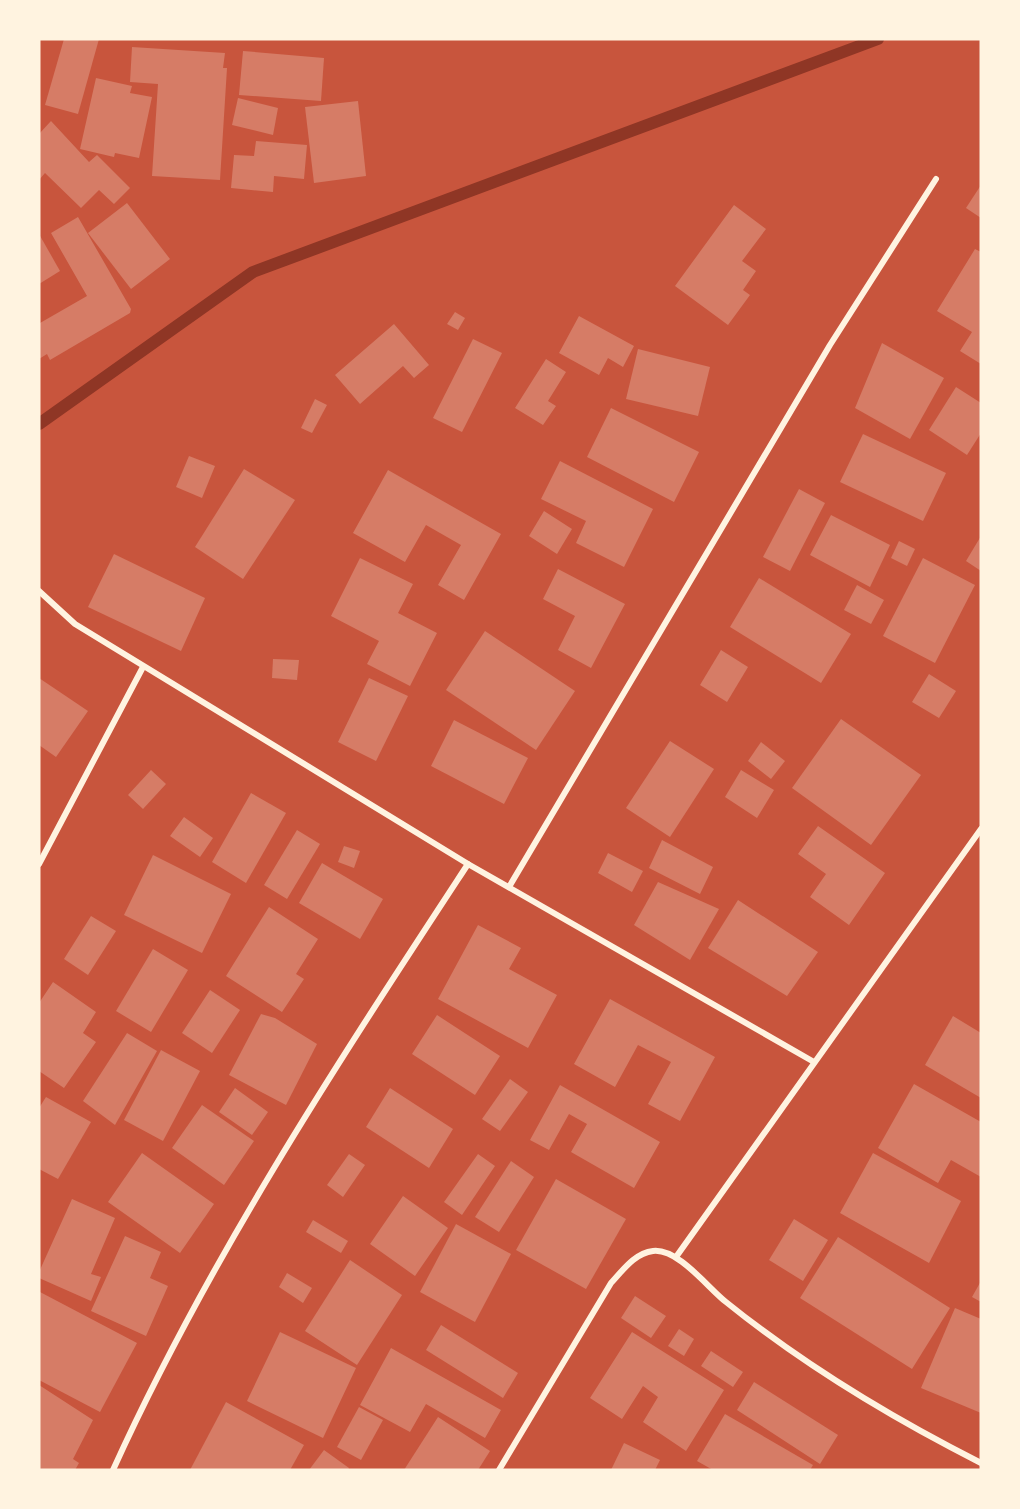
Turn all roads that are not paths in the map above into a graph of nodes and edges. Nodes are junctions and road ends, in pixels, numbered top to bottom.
1 (936, 179) dead end
2 (39, 591) edge
3 (143, 667) junction
4 (981, 828) edge
5 (39, 864) edge
6 (468, 864) junction
7 (509, 887) junction
8 (814, 1062) junction
9 (676, 1257) junction
10 (981, 1463) edge
11 (113, 1470) edge
12 (499, 1470) edge

1 - 7 street
2 - 3 street
3 - 5 street
3 - 6 street
4 - 8 street
6 - 7 street
6 - 11 street
7 - 8 street
8 - 9 street
9 - 10 street
9 - 12 street

